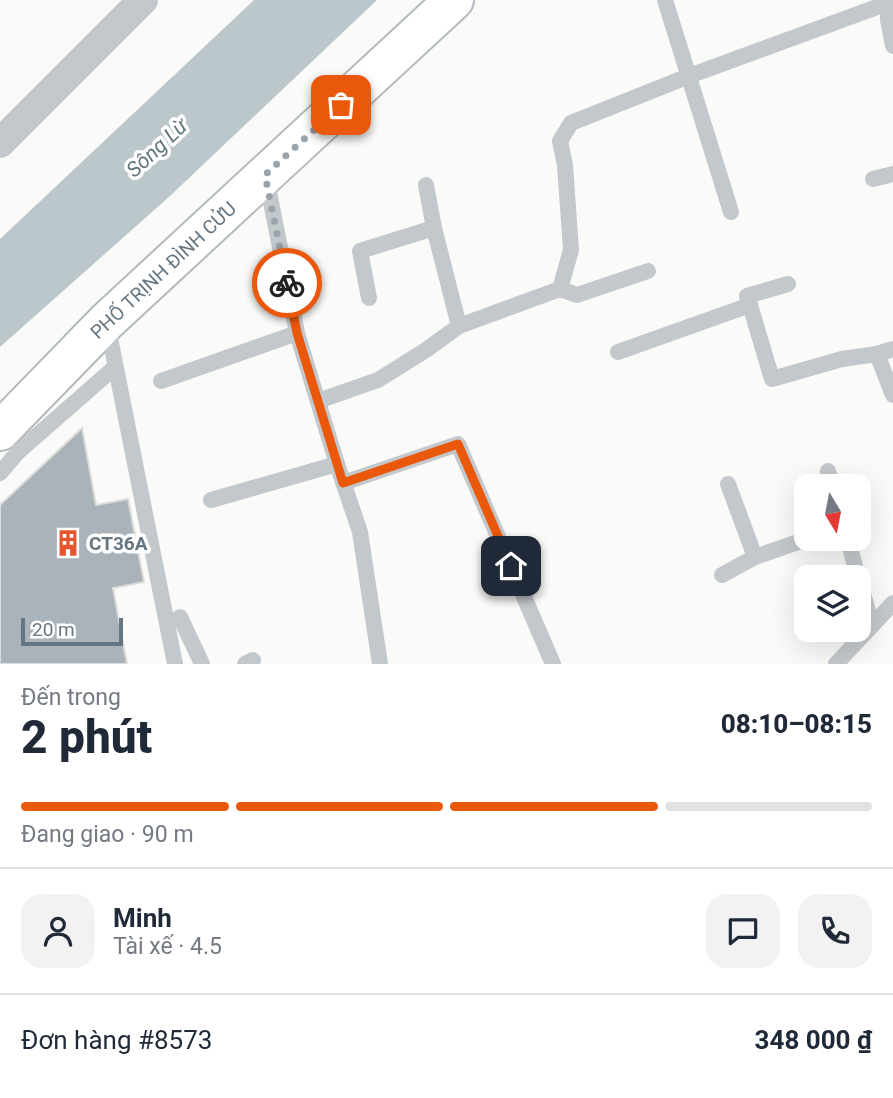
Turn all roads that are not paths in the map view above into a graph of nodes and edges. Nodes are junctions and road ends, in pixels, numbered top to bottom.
1 (143, 0) edge
2 (454, 0) edge
3 (665, 0) edge
4 (887, 2) edge
5 (890, 22) edge
6 (893, 46) edge
7 (688, 76) junction
8 (0, 143) edge
9 (893, 174) edge
10 (265, 175) junction
11 (873, 179) dead end
12 (426, 185) dead end
13 (731, 212) dead end
14 (434, 228) junction
15 (648, 271) dead end
16 (788, 284) dead end
17 (560, 289) junction
18 (369, 298) dead end
19 (750, 305) junction
20 (107, 321) junction
21 (459, 326) junction
22 (297, 333) junction
23 (885, 351) edge
24 (618, 352) dead end
25 (114, 368) junction
26 (160, 381) dead end
27 (892, 391) edge
28 (317, 401) junction
29 (0, 431) edge
30 (337, 464) junction
31 (0, 473) edge
32 (343, 483) junction
33 (728, 484) dead end
34 (211, 500) dead end
35 (794, 544) edge
36 (755, 557) junction
37 (722, 575) dead end
38 (893, 603) edge
39 (180, 617) dead end
40 (871, 621) edge
41 (872, 625) junction
42 (175, 664) edge
43 (202, 664) edge
44 (380, 664) edge
45 (553, 664) edge
46 (836, 664) edge

1 - 8 street
2 - 10 main road, PHỐ TRỊNH ĐÌNH CỬU
3 - 7 lane
4 - 5 lane
4 - 7 lane
5 - 6 lane
7 - 13 lane
7 - 17 lane
9 - 11 lane
10 - 20 main road, PHỐ TRỊNH ĐÌNH CỬU
10 - 22 lane
12 - 14 lane
14 - 18 lane
14 - 21 lane
15 - 17 lane
16 - 19 lane
17 - 21 lane
19 - 23 lane
19 - 24 lane
20 - 25 lane
20 - 29 main road, PHỐ TRỊNH ĐÌNH CỬU
21 - 28 lane
22 - 26 lane
22 - 28 lane
23 - 27 lane
25 - 31 lane
25 - 42 lane
28 - 30 lane
30 - 32 lane
30 - 34 lane
32 - 44 lane
32 - 45 lane
33 - 36 lane
35 - 36 lane
36 - 37 lane
38 - 41 lane
39 - 43 lane
40 - 41 lane
41 - 46 lane

